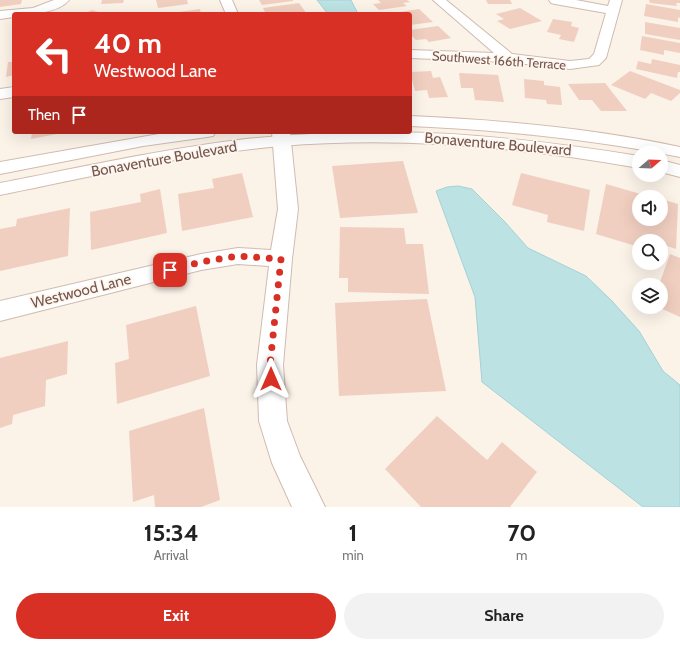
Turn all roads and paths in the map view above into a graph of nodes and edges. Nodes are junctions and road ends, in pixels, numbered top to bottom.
1 (63, 0) edge
2 (226, 0) edge
3 (439, 0) edge
4 (555, 0) edge
5 (615, 5) edge
6 (28, 12) edge
7 (231, 12) edge
8 (12, 14) edge
9 (0, 15) edge
10 (412, 54) edge
11 (508, 58) junction
12 (12, 92) edge
13 (0, 94) edge
14 (412, 120) edge
15 (193, 134) edge
16 (281, 136) edge
17 (680, 152) edge
18 (632, 161) edge
19 (0, 168) edge
20 (668, 168) edge
21 (680, 171) edge
22 (0, 189) edge
23 (281, 259) junction
24 (0, 311) edge
25 (309, 507) edge

1 - 6 street
2 - 7 street
3 - 11 street
4 - 5 street
5 - 11 street, Southwest 166th Terrace
8 - 9 street
10 - 11 street, Southwest 166th Terrace
12 - 13 street
14 - 17 street, Bonaventure Boulevard
15 - 19 street, Bonaventure Boulevard
16 - 18 street, Bonaventure Boulevard
16 - 22 street, Bonaventure Boulevard
16 - 23 street
20 - 21 street
23 - 24 street, Westwood Lane
23 - 25 street

